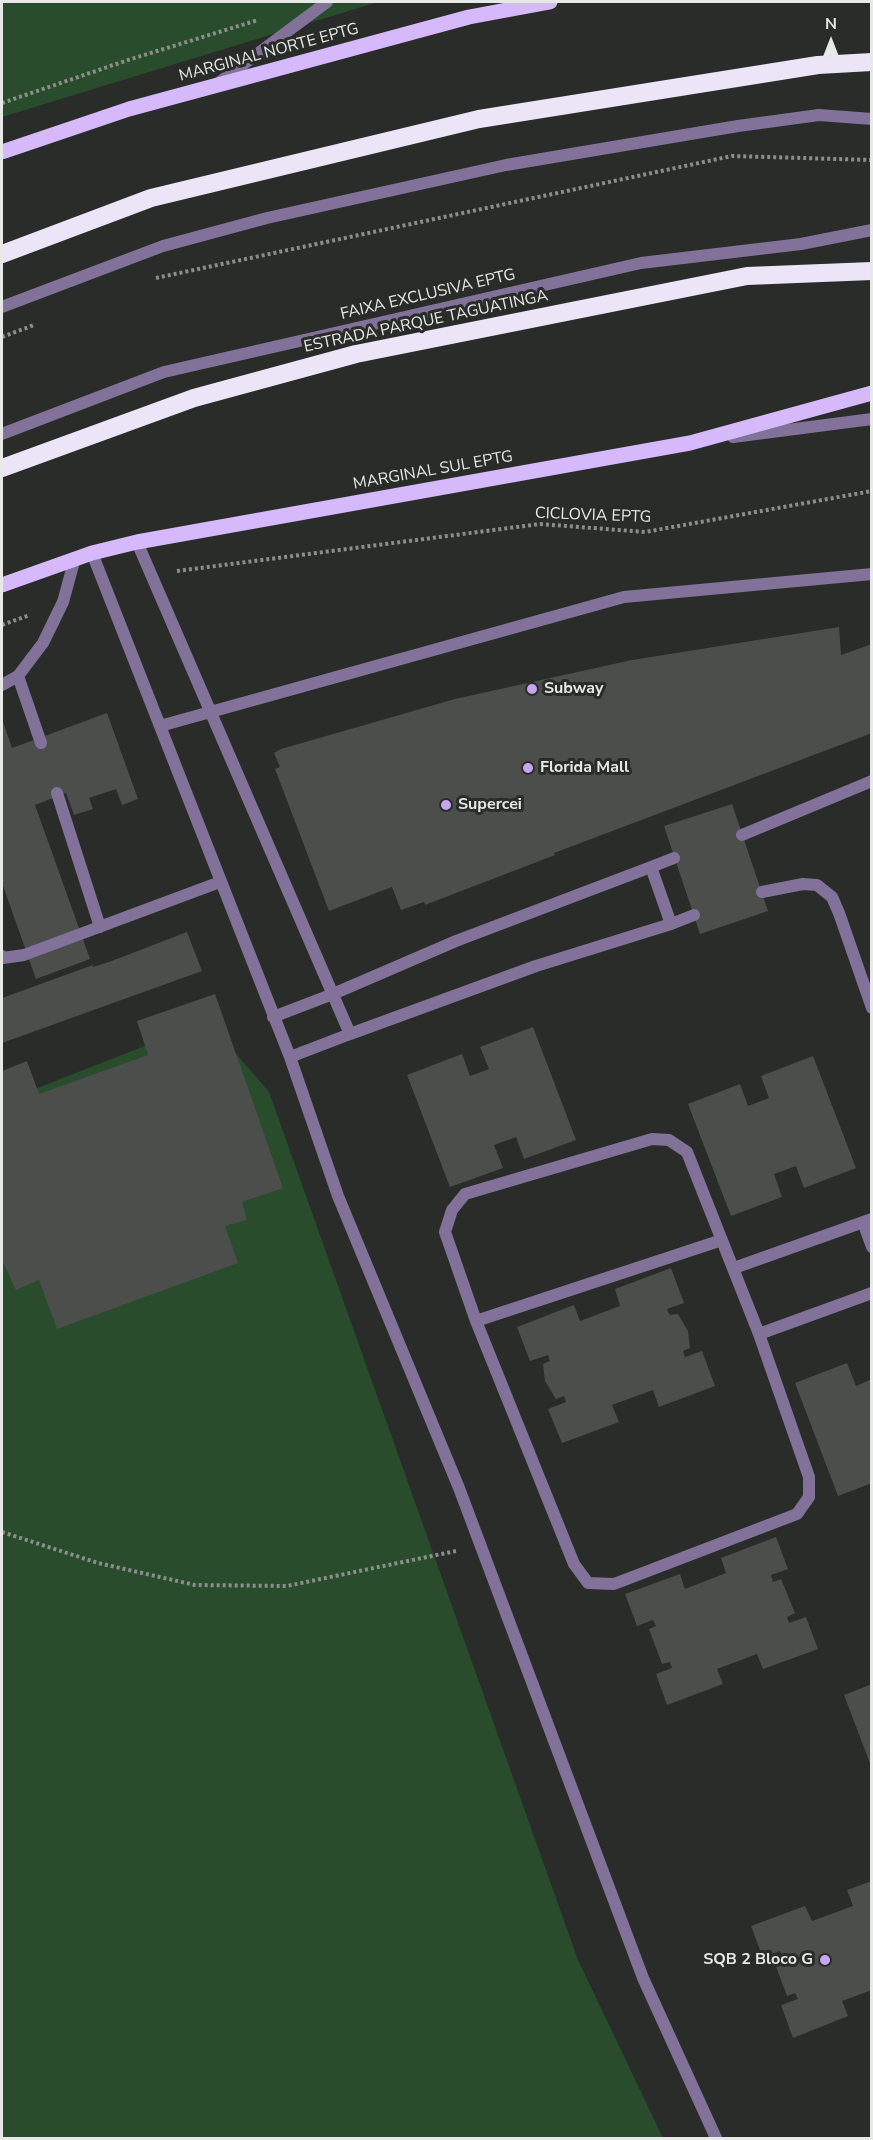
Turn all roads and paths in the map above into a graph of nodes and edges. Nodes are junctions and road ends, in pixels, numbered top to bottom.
1 (327, 2) edge
2 (550, 2) edge
3 (264, 19) dead end
4 (872, 62) edge
5 (213, 86) junction
6 (2, 103) edge
7 (872, 119) edge
8 (2, 152) edge
9 (872, 160) edge
10 (872, 230) edge
11 (2, 254) edge
12 (872, 271) edge
13 (151, 279) dead end
14 (2, 307) edge
15 (44, 321) dead end
16 (2, 337) edge
17 (872, 393) edge
18 (872, 418) edge
19 (2, 434) edge
20 (690, 443) junction
21 (2, 468) edge
22 (872, 491) edge
23 (137, 542) junction
24 (92, 553) junction
25 (75, 558) junction
26 (205, 567) dead end
27 (872, 574) edge
28 (2, 585) edge
29 (25, 617) dead end
30 (2, 625) edge
31 (18, 676) junction
32 (2, 685) edge
33 (212, 713) junction
34 (160, 726) junction
35 (41, 743) dead end
36 (872, 781) edge
37 (57, 793) dead end
38 (742, 835) dead end
39 (674, 858) dead end
40 (651, 867) junction
41 (220, 882) junction
42 (762, 892) dead end
43 (694, 915) dead end
44 (671, 924) junction
45 (100, 927) junction
46 (2, 956) edge
47 (333, 994) junction
48 (872, 1008) edge
49 (273, 1017) junction
50 (350, 1034) junction
51 (290, 1057) junction
52 (867, 1221) edge
53 (722, 1240) junction
54 (872, 1247) edge
55 (734, 1268) junction
56 (872, 1293) edge
57 (476, 1321) junction
58 (759, 1334) junction
59 (2, 1532) edge
60 (480, 1546) junction
61 (716, 2139) edge

1 - 5 lane
2 - 5 main road, MARGINAL NORTE EPTG
3 - 6 path
4 - 11 highway
5 - 8 main road, MARGINAL NORTE EPTG
7 - 14 lane
9 - 13 path
10 - 19 lane, FAIXA EXCLUSIVA EPTG
12 - 21 highway, ESTRADA PARQUE TAGUATINGA
15 - 16 path
17 - 20 main road, MARGINAL SUL EPTG
18 - 20 lane
20 - 23 main road, MARGINAL SUL EPTG
22 - 26 path, CICLOVIA EPTG
23 - 24 main road, MARGINAL SUL EPTG
23 - 33 lane
24 - 25 main road, MARGINAL SUL EPTG
24 - 34 lane
25 - 28 main road, MARGINAL SUL EPTG
25 - 31 lane
27 - 33 lane
29 - 30 path
31 - 32 lane
31 - 35 lane
33 - 34 lane
33 - 47 lane
34 - 41 lane
36 - 38 lane
37 - 45 lane
39 - 40 lane
40 - 44 lane
40 - 47 lane
41 - 45 lane
41 - 49 lane
42 - 48 lane
43 - 44 lane
44 - 50 lane
45 - 46 lane
47 - 49 lane
47 - 50 lane
49 - 51 lane
50 - 51 lane
51 - 60 lane
52 - 54 lane
52 - 55 lane
53 - 55 lane
53 - 57 lane
53 - 57 lane
55 - 58 lane
56 - 58 lane
57 - 58 lane
59 - 60 path
60 - 61 lane

